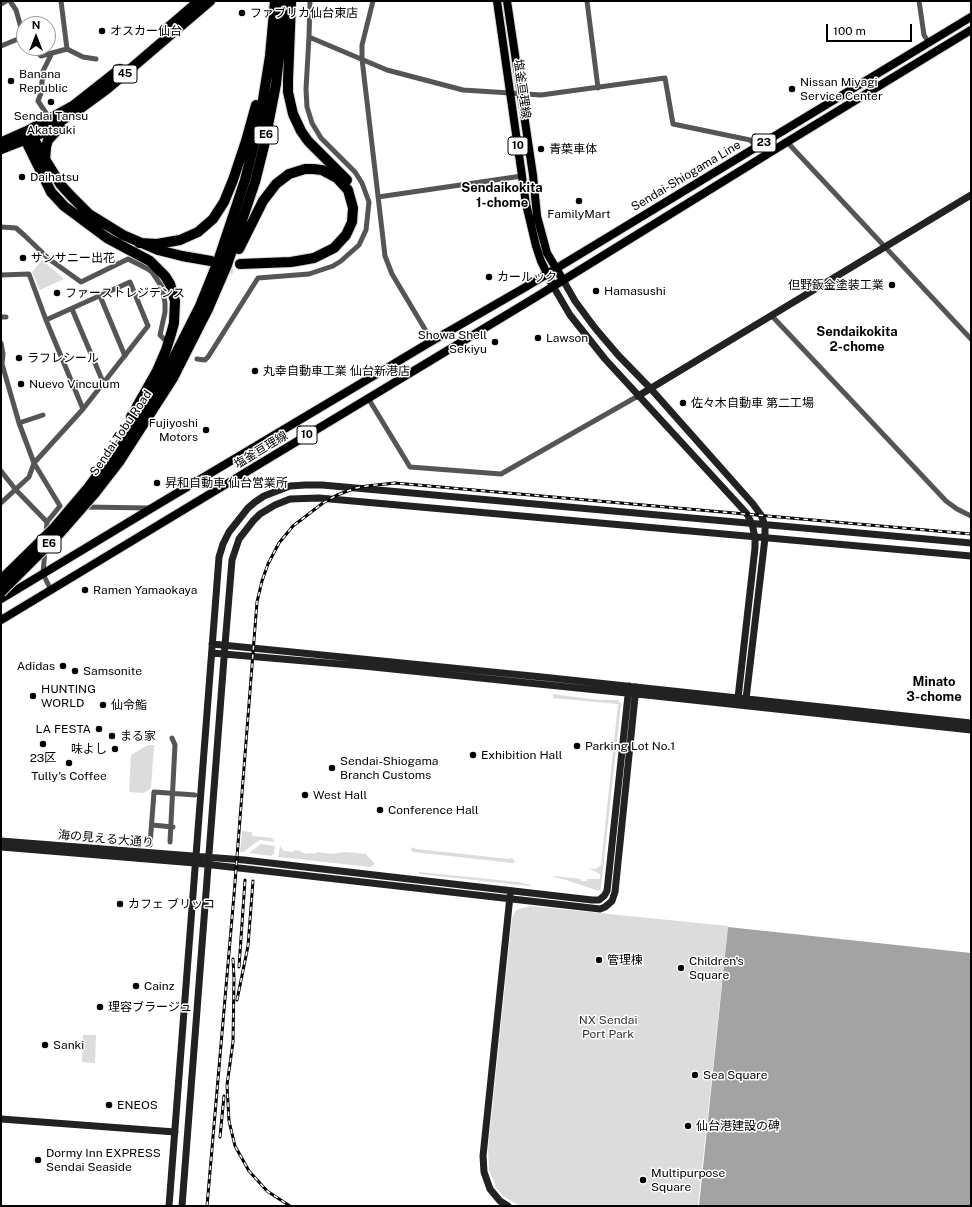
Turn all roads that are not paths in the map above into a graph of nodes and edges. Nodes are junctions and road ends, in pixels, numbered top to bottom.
1 (6, 1) edge
2 (10, 1) edge
3 (61, 1) edge
4 (199, 1) edge
5 (210, 1) edge
6 (274, 1) edge
7 (285, 1) edge
8 (291, 1) edge
9 (310, 1) edge
10 (372, 1) edge
11 (497, 1) edge
12 (507, 1) edge
13 (587, 1) edge
14 (919, 1) edge
15 (1, 4) edge
16 (18, 16) edge
17 (971, 17) edge
18 (971, 30) edge
19 (310, 37) junction
20 (16, 41) edge
21 (929, 43) junction
22 (1, 46) edge
23 (67, 49) junction
24 (56, 52) edge
25 (50, 56) edge
26 (96, 59) dead end
27 (362, 59) junction
28 (598, 88) junction
29 (510, 93) junction
30 (520, 93) junction
31 (81, 108) junction
32 (51, 119) junction
33 (27, 135) junction
34 (787, 142) junction
35 (1, 143) edge
36 (758, 147) junction
37 (1, 150) edge
38 (46, 161) junction
39 (522, 176) junction
40 (971, 195) edge
41 (378, 197) junction
42 (1, 227) edge
43 (139, 242) junction
44 (884, 246) junction
45 (126, 247) junction
46 (216, 264) junction
47 (556, 268) junction
48 (547, 274) junction
49 (1, 276) edge
50 (563, 280) junction
51 (553, 286) junction
52 (100, 296) junction
53 (72, 309) junction
54 (772, 315) junction
55 (46, 320) junction
56 (164, 339) dead end
57 (971, 339) edge
58 (432, 341) junction
59 (192, 342) junction
60 (1, 343) edge
61 (125, 356) junction
62 (197, 359) dead end
63 (2, 364) edge
64 (103, 382) junction
65 (651, 389) junction
66 (638, 396) junction
67 (368, 398) junction
68 (83, 409) junction
69 (43, 415) dead end
70 (19, 423) junction
71 (34, 463) junction
72 (1, 471) edge
73 (91, 489) junction
74 (16, 490) junction
75 (1, 503) edge
76 (60, 506) junction
77 (152, 508) junction
78 (971, 516) edge
79 (47, 522) junction
80 (752, 524) junction
81 (765, 525) junction
82 (755, 537) junction
83 (764, 538) junction
84 (971, 543) edge
85 (971, 556) edge
86 (43, 574) junction
87 (1, 580) edge
88 (51, 590) junction
89 (1, 592) edge
90 (1, 599) edge
91 (1, 620) edge
92 (212, 644) junction
93 (225, 645) junction
94 (212, 653) junction
95 (224, 653) junction
96 (632, 690) junction
97 (738, 698) junction
98 (746, 699) junction
99 (742, 705) junction
100 (971, 722) edge
101 (971, 730) edge
102 (172, 738) dead end
103 (172, 793) junction
104 (195, 795) dead end
105 (152, 825) junction
106 (172, 827) junction
107 (1, 841) edge
108 (170, 842) dead end
109 (150, 846) dead end
110 (1, 847) edge
111 (209, 857) junction
112 (196, 860) junction
113 (209, 865) junction
114 (511, 890) junction
115 (510, 899) junction
116 (1, 1119) edge
117 (175, 1132) junction
118 (169, 1206) edge
119 (182, 1206) edge
120 (508, 1206) edge

1 - 15 street
2 - 16 street
3 - 23 street
4 - 32 highway, 45
5 - 31 highway, 45
6 - 43 highway
6 - 46 highway, E6
7 - 46 highway, E6
8 - 59 highway
9 - 19 street
10 - 27 street
11 - 29 main road, 塩釜亘理線 / 10
12 - 30 main road, 塩釜亘理線 / 10
13 - 28 street
14 - 21 street
17 - 21 main road, Sendai-Shiogama Line / 23
18 - 34 main road, Sendai-Shiogama Line / 23
19 - 27 street
19 - 62 street
20 - 22 street
21 - 36 main road, Sendai-Shiogama Line / 23
23 - 24 street
23 - 26 street
25 - 32 street
27 - 29 street
27 - 41 street
28 - 30 street
28 - 36 street
29 - 30 street
29 - 39 main road, 塩釜亘理線 / 10
30 - 47 main road, 塩釜亘理線 / 10
31 - 33 highway, 45
31 - 38 highway
32 - 33 highway, 45
33 - 35 highway, 45
33 - 37 highway, 45
33 - 38 highway
33 - 45 highway
34 - 44 street
34 - 50 main road, Sendai-Shiogama Line / 23
36 - 47 main road, Sendai-Shiogama Line / 23
38 - 43 highway
39 - 41 street
39 - 48 main road, 塩釜亘理線 / 10
40 - 44 street
41 - 58 street
42 - 56 street
43 - 46 highway
44 - 54 street
44 - 57 street
45 - 46 highway
45 - 73 highway
46 - 59 highway, Sendai-Tobu Road / E6
46 - 73 highway, Sendai-Tobu Road / E6
47 - 48 main road, 塩釜亘理線 / 10
47 - 50 main road, 塩釜亘理線 / 10
48 - 51 main road, 塩釜亘理線 / 10
48 - 58 main road, 塩釜亘理線 / 10
49 - 55 street
50 - 51 main road, 塩釜亘理線 / 10
50 - 65 street
51 - 66 street
51 - 67 main road, 塩釜亘理線 / 10
52 - 53 street
52 - 61 street
52 - 61 street
53 - 55 street
53 - 64 street
54 - 65 street
54 - 78 street
55 - 68 street
58 - 77 main road, 塩釜亘理線 / 10
59 - 73 highway, Sendai-Tobu Road / E6
60 - 63 street
61 - 64 street
63 - 70 street
64 - 68 street
65 - 66 street
65 - 81 street
66 - 67 street
66 - 80 street
67 - 88 main road, 塩釜亘理線 / 10
68 - 71 street
69 - 70 street
70 - 71 street
71 - 74 street
71 - 76 street
72 - 74 street
73 - 87 highway, Sendai-Tobu Road / E6, bridge
73 - 89 highway, Sendai-Tobu Road / E6, bridge
74 - 75 street
74 - 79 street
76 - 77 street
76 - 79 street
77 - 86 main road, 塩釜亘理線 / 10
79 - 86 street
80 - 81 street
80 - 82 street
80 - 92 street
81 - 83 street
81 - 84 street
82 - 83 street
82 - 93 street
82 - 97 street
83 - 85 street
83 - 98 street
86 - 88 street
86 - 90 main road, 塩釜亘理線 / 10
88 - 91 main road, 塩釜亘理線 / 10
92 - 93 street
92 - 94 street
93 - 95 street
93 - 96 street
94 - 95 street
94 - 112 street
95 - 96 street
95 - 111 street
96 - 97 street
96 - 99 street
96 - 114 street, 海の見える大通り
96 - 115 street
97 - 98 street
97 - 99 street
98 - 99 street
98 - 100 street
99 - 101 street
102 - 103 street
103 - 104 street
103 - 105 street
103 - 106 street
105 - 106 street
105 - 109 street
106 - 108 street
107 - 112 street, 海の見える大通り
110 - 112 street
111 - 112 street, 海の見える大通り
111 - 113 street
111 - 114 street, 海の見える大通り
112 - 113 street
112 - 117 street
113 - 115 street
113 - 119 street
114 - 115 street
115 - 120 street
116 - 117 street
117 - 118 street

